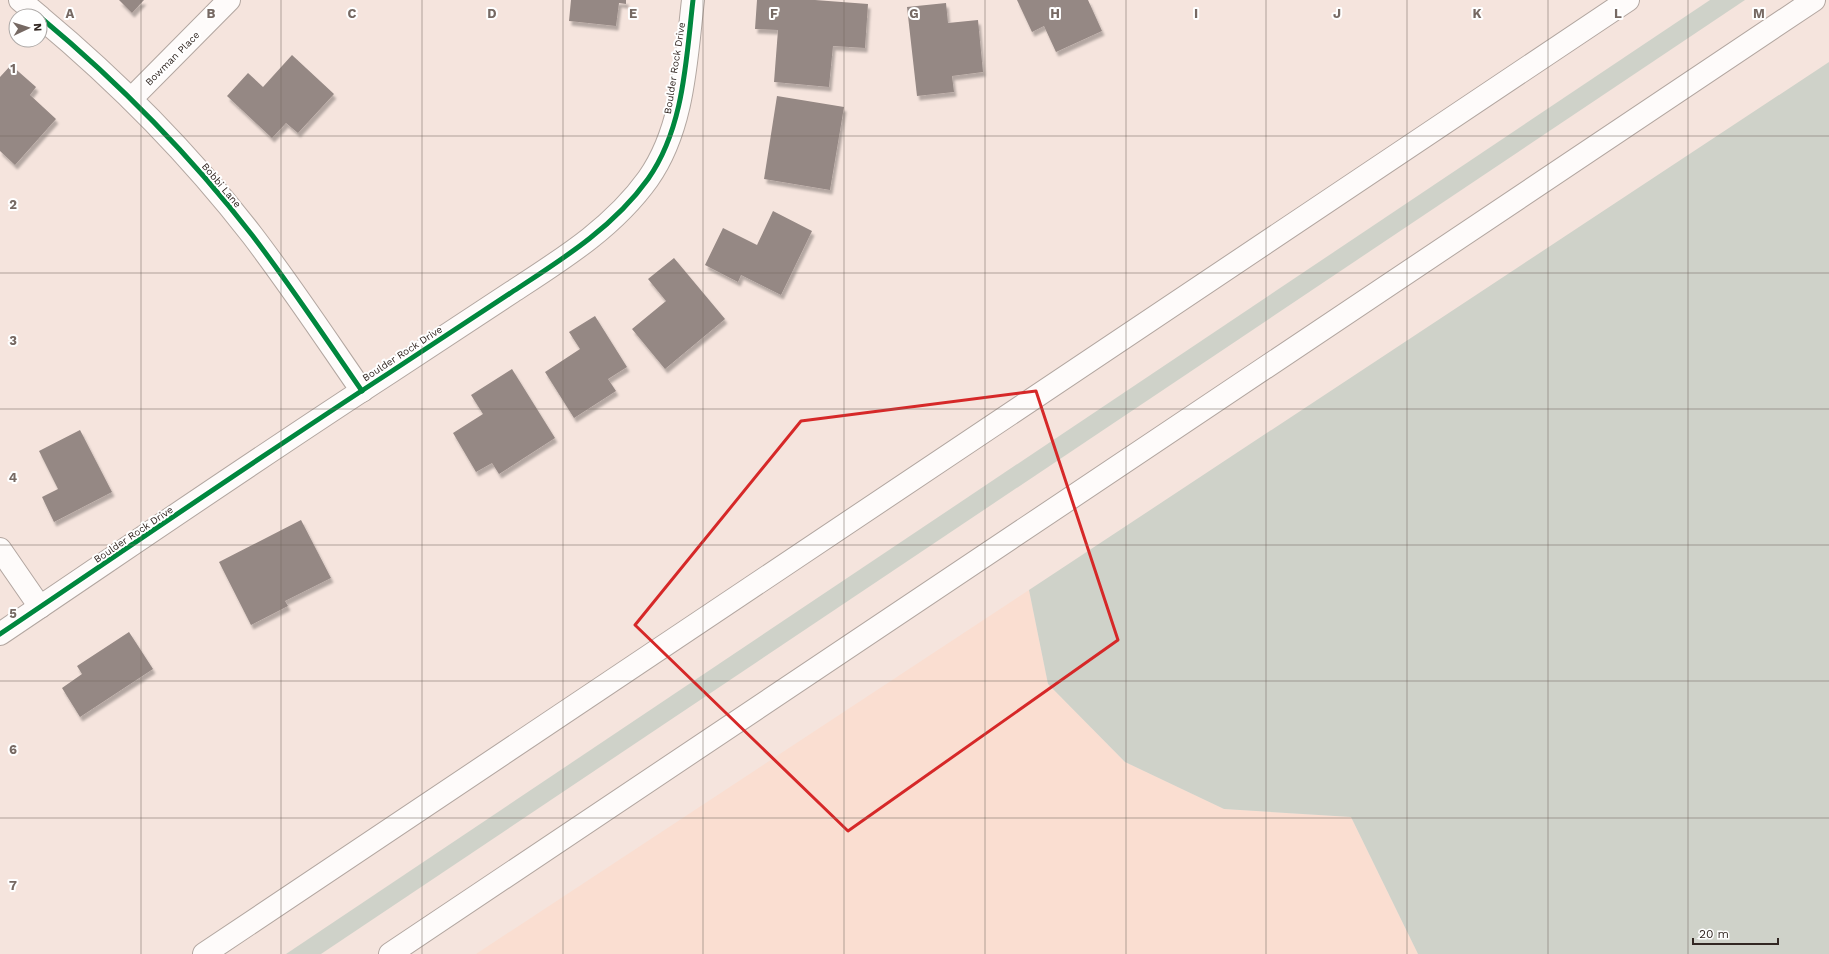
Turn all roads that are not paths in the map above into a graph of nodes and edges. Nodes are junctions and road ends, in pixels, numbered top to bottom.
1 (20, 0) edge
2 (229, 0) edge
3 (693, 0) edge
4 (1628, 0) edge
5 (1814, 0) edge
6 (30, 8) edge
7 (48, 24) edge
8 (131, 99) junction
9 (362, 391) junction
10 (0, 549) edge
11 (40, 607) junction
12 (0, 634) edge
13 (204, 954) edge
14 (390, 954) edge

1 - 6 main road, Bobbi Lane
2 - 8 main road, Bowman Place
3 - 9 main road, Boulder Rock Drive
4 - 13 main road
5 - 14 main road
7 - 8 main road, Bobbi Lane
8 - 9 main road, Bobbi Lane
9 - 11 main road, Boulder Rock Drive
10 - 11 main road
11 - 12 main road, Boulder Rock Drive

